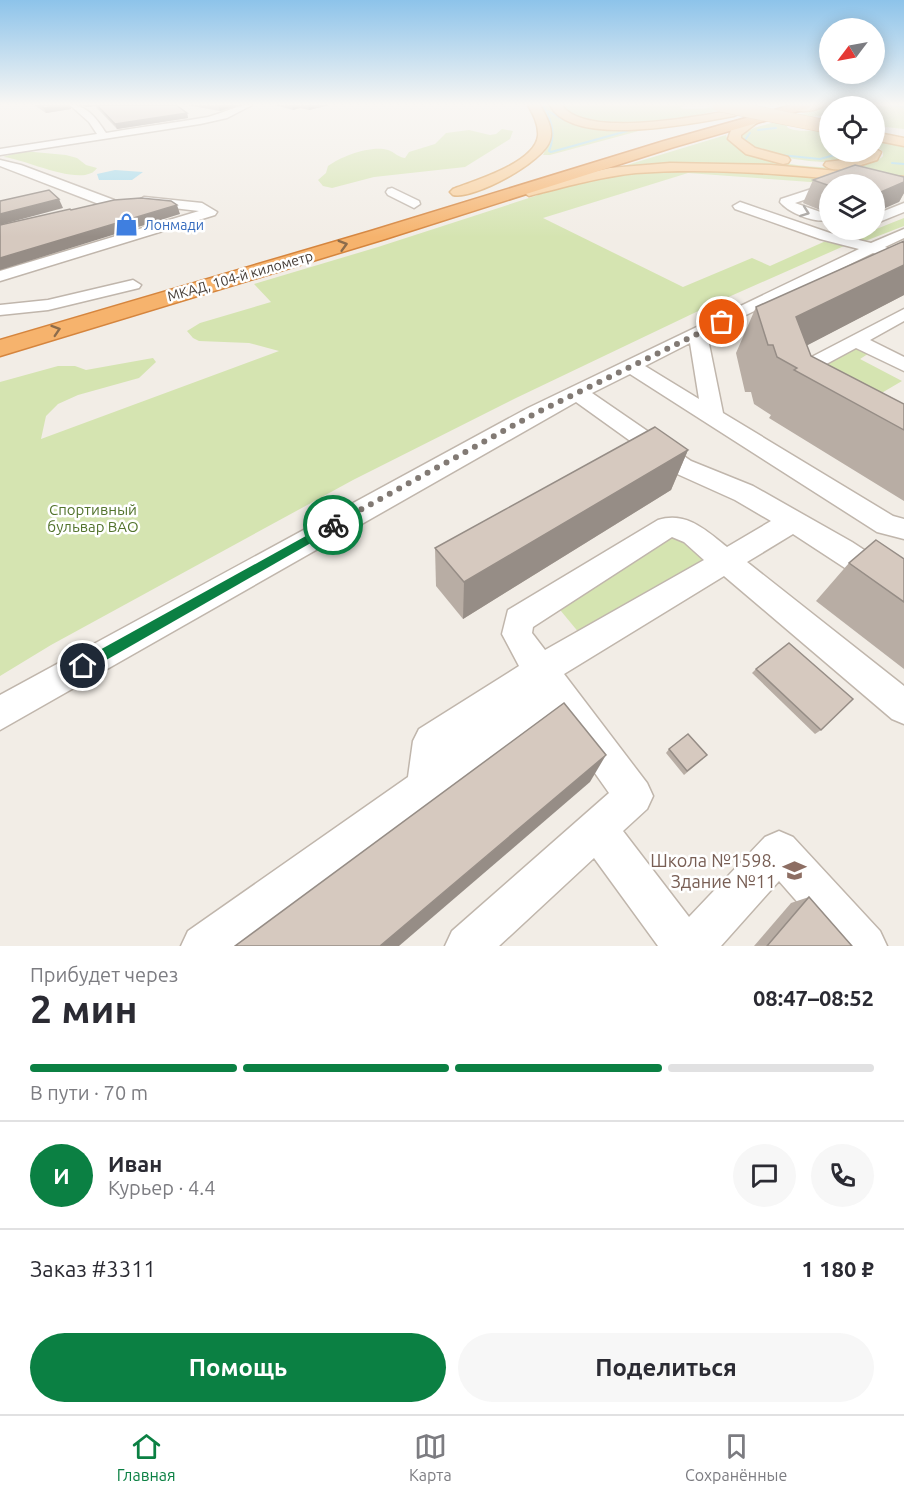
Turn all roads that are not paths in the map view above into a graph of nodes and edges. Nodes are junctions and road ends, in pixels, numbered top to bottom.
1 (36, 149) edge
2 (539, 149) edge
3 (603, 149) edge
4 (650, 149) edge
5 (747, 149) edge
6 (1, 156) edge
7 (570, 159) dead end
8 (861, 162) edge
9 (549, 165) dead end
10 (904, 181) edge
11 (885, 190) edge
12 (819, 191) edge
13 (392, 192) dead end
14 (458, 192) junction
15 (904, 193) edge
16 (121, 202) junction
17 (414, 204) junction
18 (480, 204) junction
19 (740, 206) dead end
20 (904, 207) edge
21 (87, 209) edge
22 (885, 215) edge
23 (819, 217) edge
24 (336, 227) dead end
25 (819, 231) edge
26 (904, 233) edge
27 (885, 235) edge
28 (854, 240) edge
29 (858, 240) edge
30 (904, 259) edge
31 (0, 276) edge
32 (154, 279) dead end
33 (133, 285) junction
34 (0, 310) edge
35 (904, 314) edge
36 (0, 325) edge
37 (698, 333) junction
38 (856, 340) junction
39 (3, 348) edge
40 (904, 365) edge
41 (631, 366) junction
42 (577, 393) junction
43 (822, 403) edge
44 (713, 418) junction
45 (792, 522) junction
46 (904, 529) edge
47 (727, 561) junction
48 (904, 591) edge
49 (549, 681) junction
50 (904, 707) edge
51 (0, 713) edge
52 (597, 829) junction
53 (203, 946) edge
54 (468, 946) edge
55 (684, 946) edge
56 (692, 946) edge
57 (865, 946) edge

1 - 6 street
2 - 14 main road
3 - 7 highway
4 - 18 highway, МКАД, 104-й километр
5 - 8 main road
6 - 16 street
9 - 14 highway
10 - 18 main road
11 - 15 street
12 -> 23 street
13 - 17 street
14 - 17 highway
16 - 21 street
16 - 31 street
17 - 24 highway
39 -> 18 highway, МКАД, 104-й километр
19 - 25 street
20 - 22 street
26 - 27 street
28 - 37 street
29 - 30 street
32 - 33 highway, МКАД, 104-й километр
33 - 34 street
33 - 36 highway, МКАД, 104-й километр
35 - 38 street
37 - 41 street
37 - 44 street
38 - 40 street
38 - 43 street
41 - 42 street
41 - 44 street
42 - 45 street
42 - 51 street
44 - 46 street
45 - 47 street
45 - 48 street
47 - 49 street
47 - 49 street
47 - 50 street
49 - 52 street
49 - 53 street
52 - 54 street
52 - 55 street
56 - 57 street

